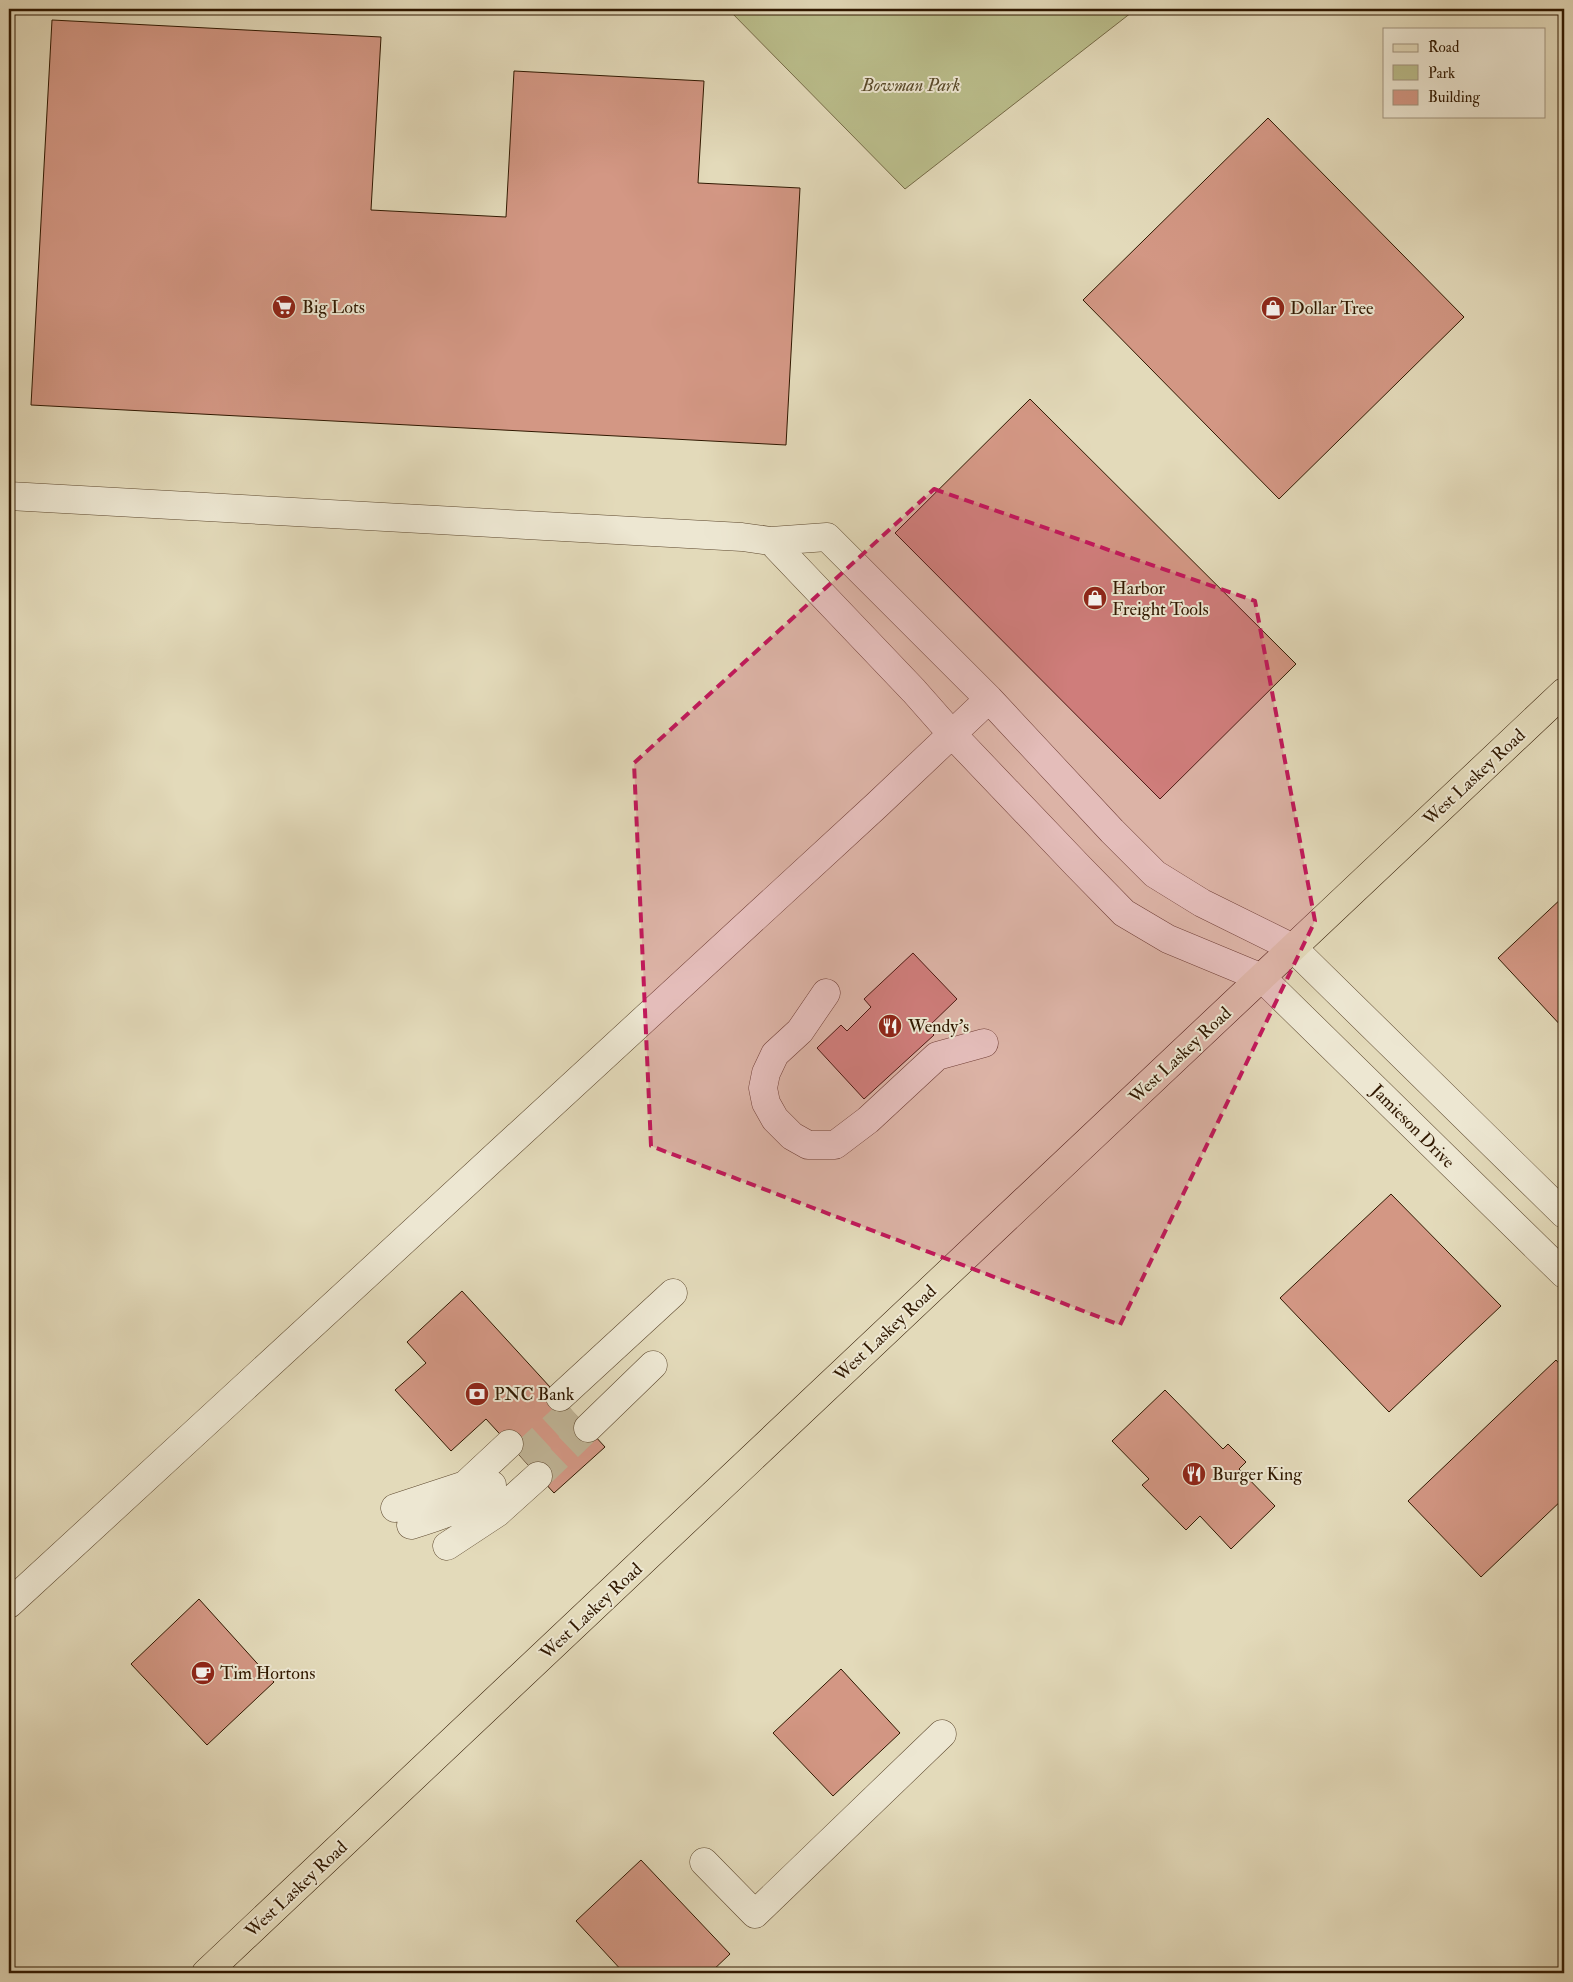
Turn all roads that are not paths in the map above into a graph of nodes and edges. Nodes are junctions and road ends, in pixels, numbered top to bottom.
1 (9, 496) edge
2 (771, 541) junction
3 (1564, 692) edge
4 (989, 699) junction
5 (952, 734) junction
6 (1293, 948) junction
7 (1262, 978) junction
8 (826, 993) dead end
9 (984, 1043) dead end
10 (1564, 1214) edge
11 (1564, 1274) edge
12 (673, 1293) dead end
13 (664, 1326) dead end
14 (653, 1365) dead end
15 (573, 1412) junction
16 (403, 1516) dead end
17 (447, 1546) dead end
18 (9, 1604) edge
19 (942, 1734) dead end
20 (704, 1862) dead end
21 (206, 1973) edge

1 - 2 street
2 - 4 street
2 - 5 street
3 - 6 main road, West Laskey Road
4 - 5 street
4 - 6 street
5 - 7 street
5 - 18 street
6 - 7 main road, West Laskey Road
6 - 10 street
7 - 11 street, Jamieson Drive
7 - 21 main road, West Laskey Road
8 - 9 street
12 - 15 street
13 - 15 street
14 - 15 street
16 - 17 street
19 - 20 street

